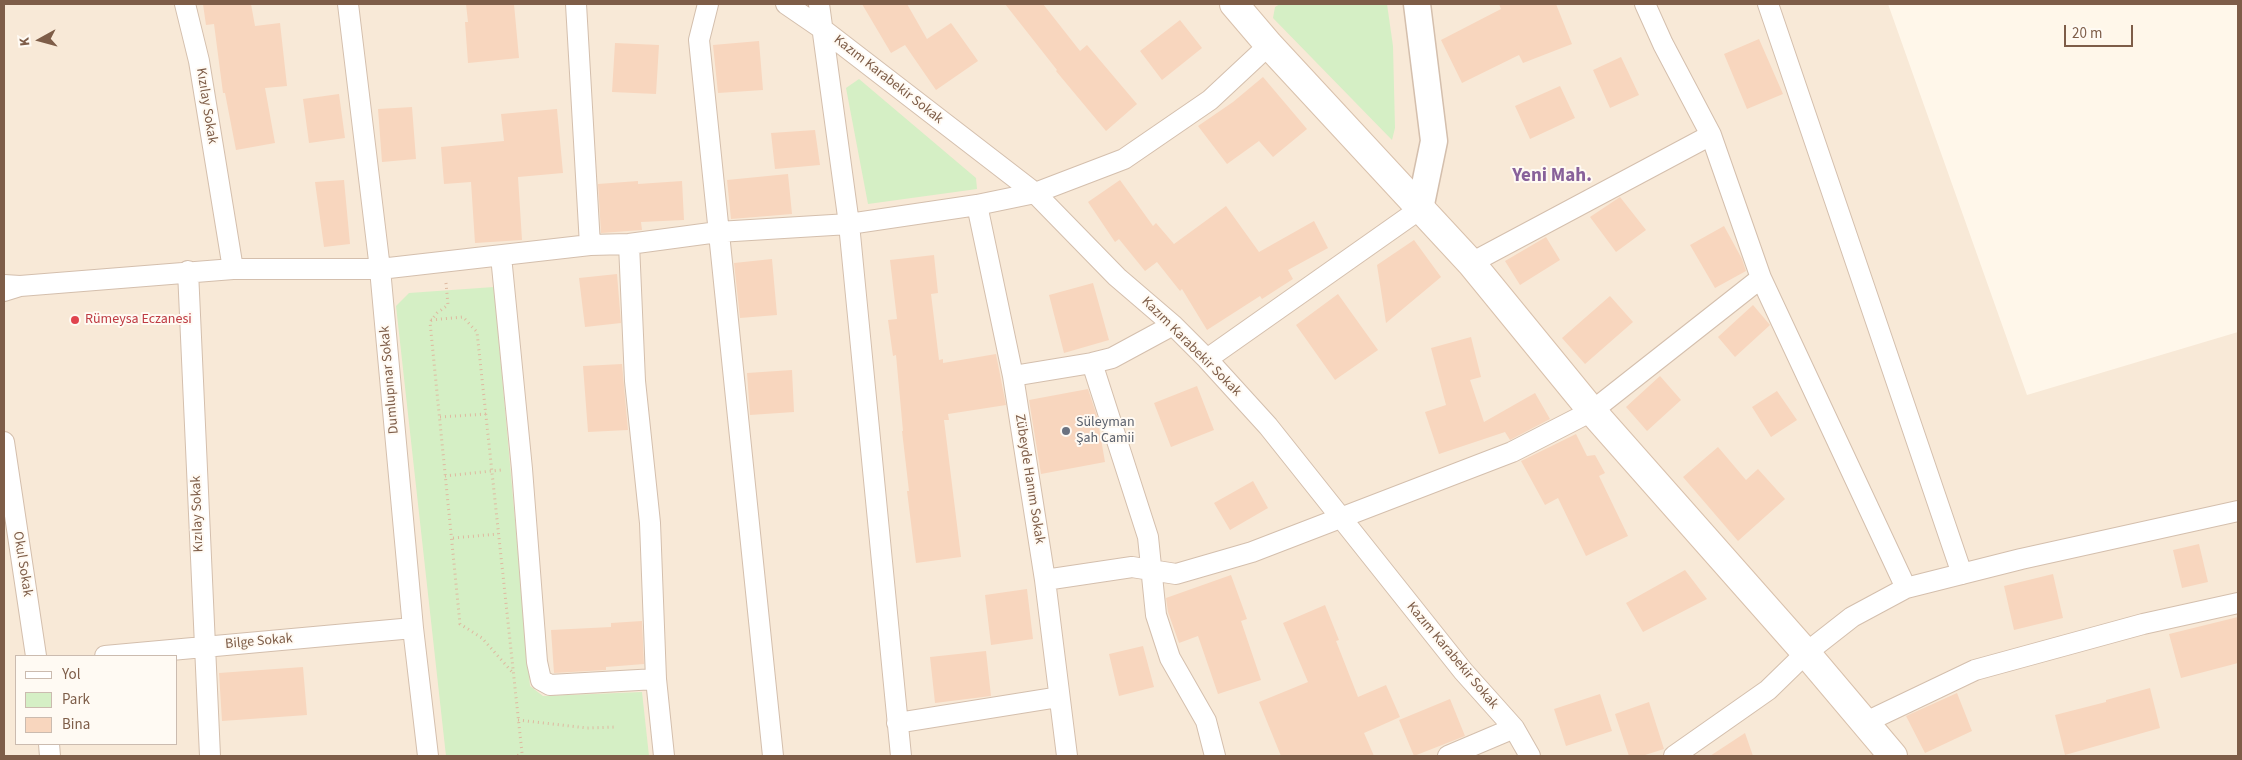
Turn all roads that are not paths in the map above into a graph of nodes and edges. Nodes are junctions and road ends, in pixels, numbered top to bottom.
1 (185, 4) edge
2 (348, 4) edge
3 (576, 4) edge
4 (708, 4) edge
5 (786, 4) edge
6 (819, 4) edge
7 (1234, 4) edge
8 (1417, 4) edge
9 (1645, 4) edge
10 (1768, 4) edge
11 (821, 28) junction
12 (1269, 45) junction
13 (1711, 135) junction
14 (1035, 192) junction
15 (977, 205) junction
16 (1420, 209) junction
17 (849, 224) junction
18 (718, 232) junction
19 (629, 244) junction
20 (590, 245) junction
21 (501, 256) junction
22 (1471, 263) junction
23 (233, 269) junction
24 (380, 270) junction
25 (188, 271) junction
26 (1762, 278) junction
27 (9, 287) edge
28 (1173, 326) junction
29 (1207, 359) junction
30 (1092, 363) junction
31 (1013, 376) junction
32 (1592, 412) junction
33 (4, 442) edge
34 (2238, 510) edge
35 (1340, 519) junction
36 (1151, 571) junction
37 (1962, 574) junction
38 (1045, 580) junction
39 (1906, 588) junction
40 (2238, 603) edge
41 (413, 628) junction
42 (204, 647) junction
43 (1806, 653) junction
44 (36, 655) edge
45 (116, 655) edge
46 (656, 679) junction
47 (1059, 697) junction
48 (897, 723) junction
49 (1864, 723) junction
50 (1514, 728) junction
51 (210, 756) edge
52 (428, 756) edge
53 (664, 756) edge
54 (772, 756) edge
55 (901, 756) edge
56 (1067, 756) edge
57 (1214, 756) edge
58 (1448, 756) edge
59 (1530, 756) edge
60 (1674, 756) edge
61 (1893, 756) edge

1 - 23 street, Kızılay Sokak
2 - 24 street, Dumlupınar Sokak
3 - 20 street
4 - 18 street
5 - 11 street, Kazım Karabekir Sokak
6 - 11 street
7 - 12 main road
8 - 16 street
9 - 13 street
10 - 37 street
11 - 14 street, Kazım Karabekir Sokak
11 - 17 street
12 - 14 street
12 - 16 main road
13 - 22 street
13 - 26 street
14 - 15 street
14 - 28 street, Kazım Karabekir Sokak
15 - 17 street
15 - 31 street, Zübeyde Hanım Sokak
16 - 22 main road
16 - 29 street
17 - 18 street
17 - 48 street
18 - 19 street
18 - 54 street
19 - 20 street
19 - 46 street
20 - 21 street
21 - 24 street
21 - 46 street
22 - 32 main road
23 - 24 street
23 - 25 street
24 - 41 street, Dumlupınar Sokak
25 - 27 street
25 - 42 street, Kızılay Sokak
26 - 32 street
26 - 39 street
28 - 29 street, Kazım Karabekir Sokak
28 - 30 street
29 - 35 street, Kazım Karabekir Sokak
30 - 31 street
30 - 36 street
31 - 38 street, Zübeyde Hanım Sokak
32 - 35 street
32 - 43 main road
33 - 44 street, Okul Sokak
34 - 37 street
35 - 36 street
35 - 50 street, Kazım Karabekir Sokak
36 - 38 street
36 - 57 street
37 - 39 street
38 - 47 street, Zübeyde Hanım Sokak
39 - 43 street
40 - 49 street
41 - 42 street, Bilge Sokak
41 - 52 street, Dumlupınar Sokak
42 - 45 street, Bilge Sokak
42 - 51 street, Kızılay Sokak
43 - 49 main road
43 - 60 street
46 - 53 street
47 - 48 street
47 - 56 street, Zübeyde Hanım Sokak
48 - 55 street
49 - 61 main road
50 - 58 street
50 - 59 street, Kazım Karabekir Sokak

